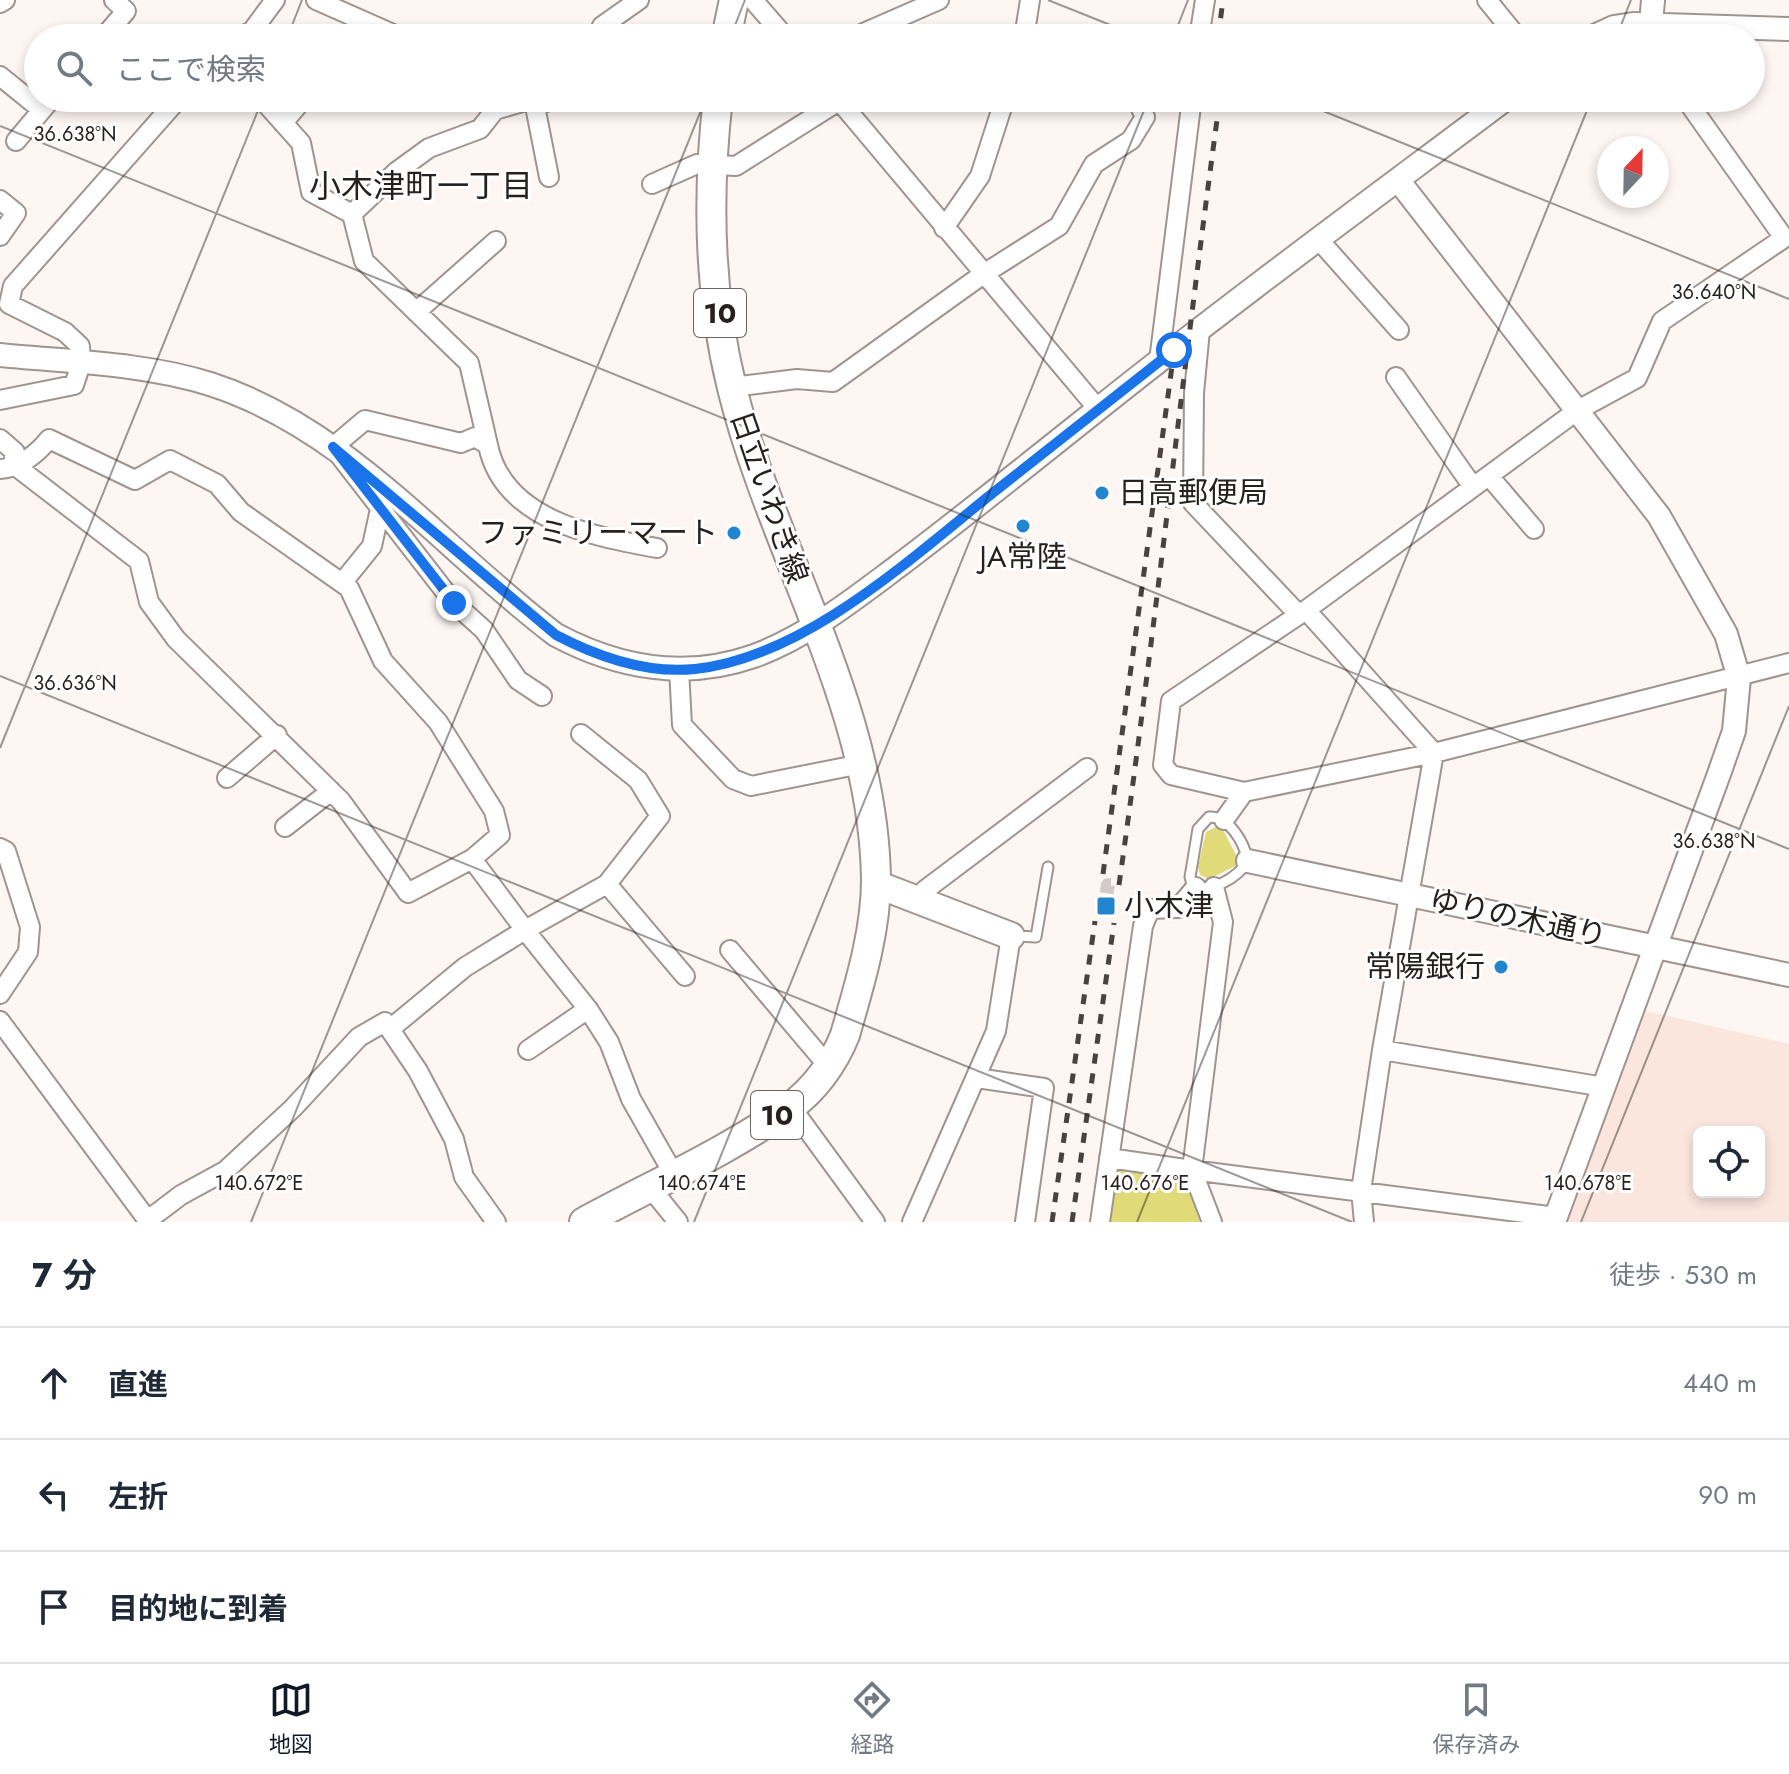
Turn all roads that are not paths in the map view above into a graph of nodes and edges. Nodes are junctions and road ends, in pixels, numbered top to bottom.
1 (114, 0) edge
2 (275, 0) edge
3 (316, 0) edge
4 (639, 0) edge
5 (734, 0) edge
6 (753, 0) edge
7 (939, 0) edge
8 (1030, 0) edge
9 (1205, 0) edge
10 (1487, 0) edge
11 (1653, 0) edge
12 (115, 24) edge
13 (257, 24) edge
14 (370, 24) edge
15 (605, 24) edge
16 (729, 24) edge
17 (774, 24) edge
18 (884, 24) edge
19 (1026, 24) edge
20 (1201, 24) edge
21 (1507, 24) edge
22 (1644, 24) edge
23 (1765, 29) edge
24 (1789, 29) edge
25 (0, 76) edge
26 (24, 90) edge
27 (40, 112) edge
28 (167, 112) edge
29 (273, 112) edge
30 (292, 112) edge
31 (493, 112) edge
32 (536, 112) edge
33 (717, 112) edge
34 (818, 112) edge
35 (849, 112) edge
36 (1001, 112) edge
37 (1143, 112) edge
38 (1190, 112) edge
39 (1488, 112) edge
40 (1695, 112) edge
41 (283, 123) junction
42 (16, 141) dead end
43 (713, 163) junction
44 (549, 177) dead end
45 (1398, 180) junction
46 (652, 184) dead end
47 (0, 200) edge
48 (352, 214) junction
49 (944, 228) junction
50 (0, 236) edge
51 (1319, 240) junction
52 (496, 241) dead end
53 (982, 275) junction
54 (416, 312) junction
55 (1200, 330) junction
56 (1399, 330) dead end
57 (0, 355) edge
58 (1159, 361) junction
59 (81, 364) junction
60 (1396, 377) dead end
61 (732, 387) junction
62 (0, 400) edge
63 (1098, 409) junction
64 (1578, 410) junction
65 (0, 439) edge
66 (488, 445) junction
67 (333, 447) junction
68 (7, 468) edge
69 (1489, 476) junction
70 (1473, 487) junction
71 (380, 509) junction
72 (1534, 529) dead end
73 (657, 548) dead end
74 (342, 583) junction
75 (1302, 612) junction
76 (814, 625) junction
77 (1789, 663) edge
78 (679, 669) junction
79 (1739, 678) junction
80 (542, 696) dead end
81 (581, 734) dead end
82 (277, 735) junction
83 (1434, 753) junction
84 (861, 764) junction
85 (1087, 768) dead end
86 (227, 778) dead end
87 (331, 791) junction
88 (1244, 792) junction
89 (1224, 820) junction
90 (285, 827) dead end
91 (0, 848) edge
92 (472, 859) junction
93 (1248, 861) junction
94 (1048, 867) dead end
95 (607, 884) junction
96 (876, 884) junction
97 (1205, 887) junction
98 (1406, 894) junction
99 (921, 901) junction
100 (525, 930) junction
101 (1011, 936) junction
102 (1656, 948) junction
103 (730, 950) dead end
104 (1789, 975) edge
105 (685, 976) dead end
106 (0, 994) edge
107 (588, 1009) junction
108 (0, 1021) edge
109 (390, 1029) junction
110 (528, 1050) dead end
111 (1382, 1050) junction
112 (829, 1067) junction
113 (977, 1078) junction
114 (1604, 1087) junction
115 (791, 1107) junction
116 (1109, 1158) junction
117 (1192, 1170) junction
118 (661, 1180) junction
119 (1361, 1191) junction
120 (1555, 1219) edge
121 (148, 1221) edge
122 (496, 1222) edge
123 (584, 1222) edge
124 (678, 1222) edge
125 (875, 1222) edge
126 (912, 1222) edge
127 (1025, 1222) edge
128 (1100, 1222) edge
129 (1212, 1222) edge
130 (1364, 1222) edge

1 - 12 street
2 - 13 street
3 - 14 street
4 - 15 street
5 - 16 main road
6 - 17 street
7 - 18 street
8 - 19 street
9 - 20 street
10 - 21 street
11 - 22 street
23 - 24 street
25 - 26 street
27 - 42 street
28 - 59 street
29 - 41 street
30 - 41 street
31 - 48 street
32 - 44 street
33 - 43 main road, 日立いわき線 / 10
34 - 43 street
35 - 49 street
36 - 49 street
37 - 53 street
38 - 58 street
39 - 45 street
40 - 64 street
41 - 48 street
43 - 46 street
43 - 61 main road, 日立いわき線 / 10
45 - 51 street
45 - 64 street
47 - 50 street
48 - 54 street
49 - 53 street
51 - 55 street
51 - 56 street
52 - 54 street
53 - 61 street
53 - 63 street
54 - 66 street
55 - 58 street
55 - 75 street
57 - 59 street
58 - 63 street
59 - 62 street
59 - 67 street
60 - 70 street
61 - 76 main road, 日立いわき線 / 10
63 - 76 street
64 - 69 street
64 - 79 street
65 - 68 street
66 - 67 street
66 - 73 street
67 - 71 street
67 - 78 street
68 - 74 street
68 - 82 street
69 - 70 street
69 - 72 street
70 - 75 street
71 - 74 street
71 - 80 street
74 - 92 street
75 - 83 street
75 - 88 street
76 - 78 street
76 - 84 main road, 日立いわき線 / 10
77 - 79 street
78 - 84 street
79 - 83 street
79 - 102 street
81 - 95 street
82 - 86 street
82 - 87 street
83 - 88 street
83 - 98 street
84 - 96 main road, 日立いわき線 / 10
85 - 99 street
87 - 90 street
87 - 92 street
88 - 89 street
89 - 93 lane
89 - 97 lane
91 - 106 street
92 - 100 street
93 - 97 lane
93 - 98 street, ゆりの木通り
94 - 101 lane
95 - 100 street
95 - 105 street
96 - 99 main road
96 - 112 main road, 日立いわき線 / 10
97 - 116 street
97 - 117 street
98 - 102 street, ゆりの木通り
98 - 111 street
99 - 101 main road
100 - 107 street
100 - 109 street
101 - 113 street
102 - 104 street, ゆりの木通り
102 - 114 street
103 - 112 street
107 - 110 street
107 - 118 street
108 - 121 street
109 - 121 street
109 - 122 street
111 - 114 street
111 - 119 street
112 - 115 main road, 日立いわき線 / 10
113 - 126 street
113 - 127 street
114 - 120 street
115 - 118 main road, 日立いわき線 / 10
115 - 125 street
116 - 117 street
116 - 128 street
117 - 119 street
117 - 129 street
118 - 123 main road, 日立いわき線 / 10
118 - 124 street
119 - 120 street
119 - 130 street

